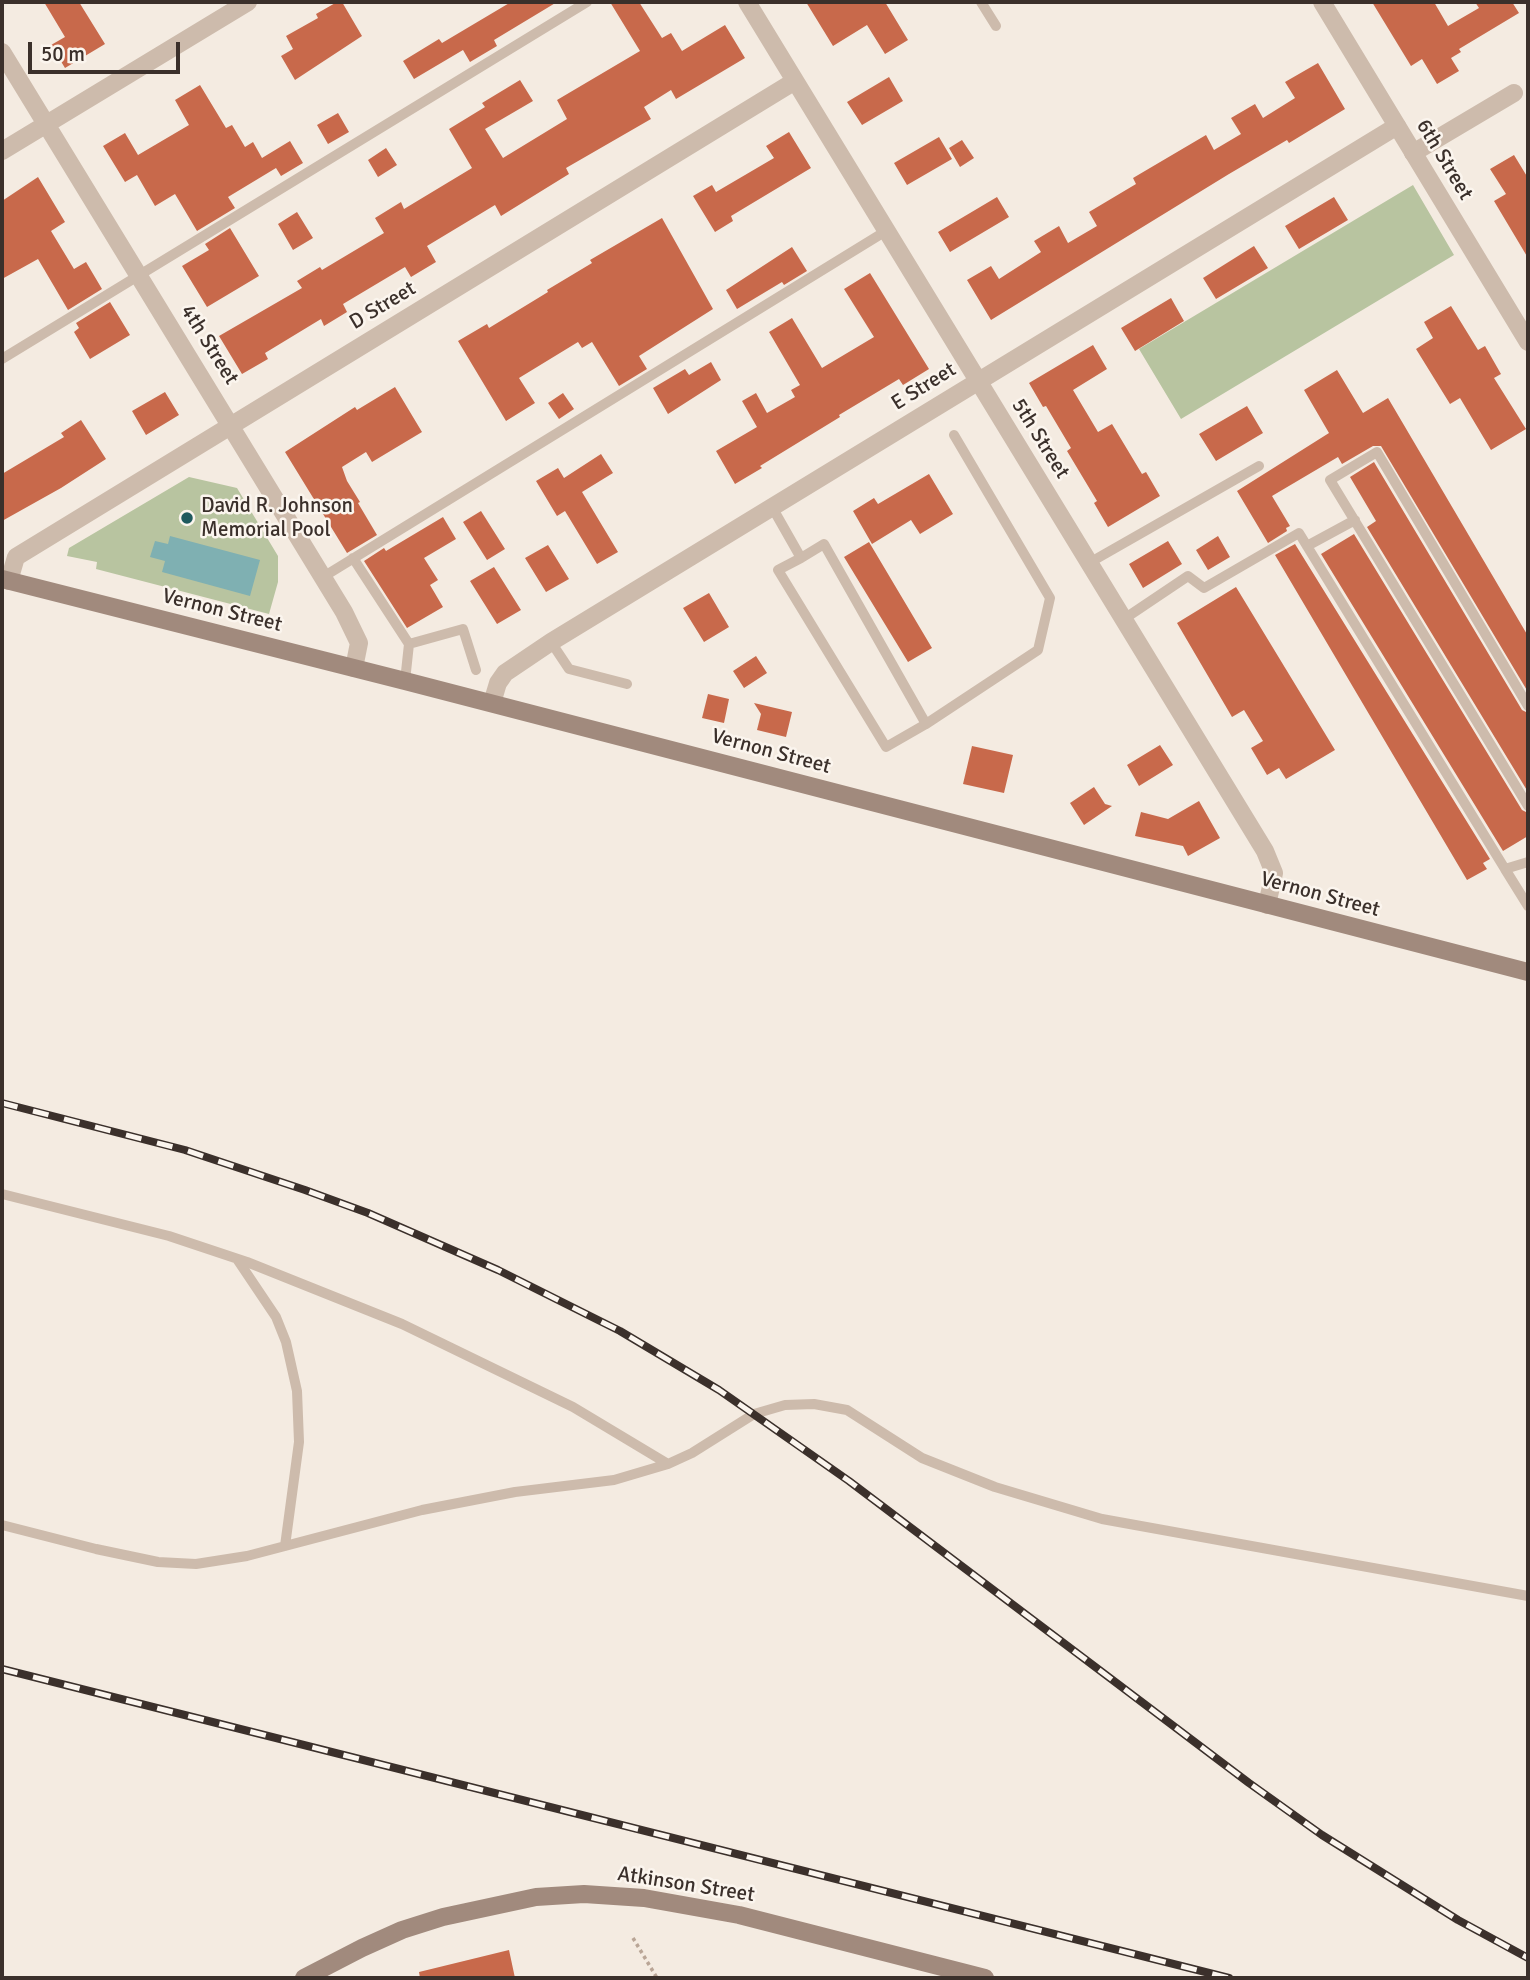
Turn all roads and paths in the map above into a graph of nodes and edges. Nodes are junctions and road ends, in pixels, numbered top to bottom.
1 (248, 2) edge
2 (587, 2) edge
3 (747, 2) edge
4 (981, 2) edge
5 (1322, 2) edge
6 (996, 26) dead end
7 (2, 52) edge
8 (795, 81) junction
9 (1514, 93) dead end
10 (46, 124) junction
11 (1397, 126) junction
12 (2, 151) edge
13 (1413, 153) junction
14 (886, 231) junction
15 (138, 275) junction
16 (1528, 342) edge
17 (2, 359) edge
18 (977, 381) junction
19 (232, 425) junction
20 (954, 435) dead end
21 (1259, 466) dead end
22 (772, 507) junction
23 (1355, 520) junction
24 (1307, 546) junction
25 (354, 558) junction
26 (801, 558) junction
27 (1089, 564) junction
28 (323, 577) junction
29 (6, 580) edge
30 (1124, 620) junction
31 (551, 642) junction
32 (409, 644) junction
33 (354, 668) junction
34 (476, 670) dead end
35 (405, 681) junction
36 (627, 684) dead end
37 (492, 703) junction
38 (1528, 706) edge
39 (926, 724) junction
40 (1528, 806) edge
41 (1528, 862) edge
42 (1505, 869) junction
43 (1267, 905) junction
44 (1528, 906) edge
45 (1528, 972) edge
46 (2, 1194) edge
47 (237, 1259) junction
48 (668, 1464) junction
49 (2, 1525) edge
50 (285, 1546) junction
51 (1528, 1597) edge
52 (633, 1938) dead end
53 (304, 1978) edge
54 (657, 1978) edge
55 (985, 1978) edge

1 - 10 street
2 - 15 lane
3 - 8 street, 5th Street
4 - 6 lane
5 - 11 street, 6th Street
7 - 10 street, 4th Street
8 - 14 street, 5th Street
8 - 19 street, D Street
9 - 13 street
10 - 12 street
10 - 15 street, 4th Street
11 - 13 street, 6th Street
11 - 18 street, E Street
13 - 16 street, 6th Street
14 - 18 street, 5th Street
14 - 25 lane
15 - 17 lane
15 - 19 street, 4th Street
18 - 22 street, E Street
18 - 27 street, 5th Street
19 - 28 street, 4th Street
19 - 29 street, D Street
20 - 39 lane
21 - 27 lane
22 - 26 lane
22 - 31 street, E Street
23 - 24 lane
23 - 38 lane
23 - 40 lane
24 - 30 lane
24 - 42 lane
25 - 28 lane
25 - 32 lane
26 - 39 lane
26 - 39 lane
27 - 30 street, 5th Street
28 - 33 street, 4th Street
29 - 33 main road, Vernon Street
30 - 43 street, 5th Street
31 - 36 lane
31 - 37 street, E Street
32 - 34 lane
32 - 35 lane
33 - 35 main road, Vernon Street
35 - 37 main road, Vernon Street
37 - 43 main road, Vernon Street
41 - 42 lane
42 - 44 lane
43 - 45 main road, Vernon Street
46 - 47 lane
47 - 48 lane
47 - 50 lane
48 - 50 lane
48 - 51 lane
49 - 50 lane
52 - 54 path
53 - 55 main road, Atkinson Street

